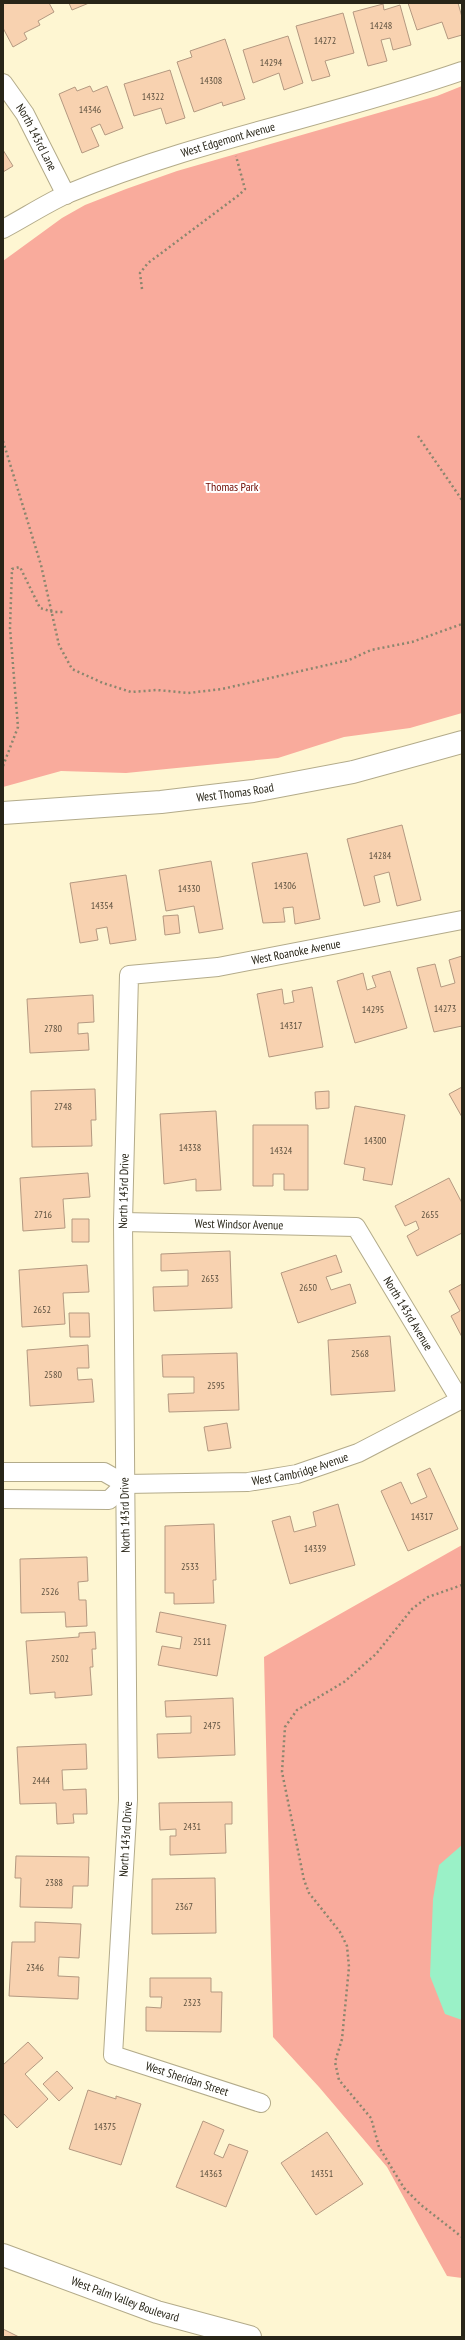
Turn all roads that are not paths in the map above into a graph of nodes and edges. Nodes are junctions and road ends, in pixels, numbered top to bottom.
1 (462, 70) edge
2 (3, 83) edge
3 (66, 195) junction
4 (3, 229) edge
5 (462, 742) edge
6 (3, 813) edge
7 (462, 920) edge
8 (129, 975) joint
9 (123, 1222) junction
10 (356, 1227) joint
11 (461, 1400) edge
12 (3, 1472) edge
13 (62, 1472) junction
14 (125, 1484) junction
15 (3, 1499) edge
16 (62, 1500) junction
17 (113, 2055) joint
18 (261, 2103) dead end
19 (3, 2255) edge
20 (250, 2337) edge

1 - 3 street, West Edgemont Avenue
2 - 3 street, North 143rd Lane
3 - 4 street, West Edgemont Avenue
5 - 6 main road, West Thomas Road
7 - 8 street, West Roanoke Avenue
8 - 9 street, North 143rd Drive
9 - 10 street, West Windsor Avenue
9 - 14 street, North 143rd Drive
10 - 11 street, North 143rd Avenue
11 - 14 street, West Cambridge Avenue
12 - 13 street
13 - 14 street
13 - 16 street
14 - 16 street
14 - 17 street, North 143rd Drive
15 - 16 street
17 - 18 street, West Sheridan Street
19 - 20 main road, West Palm Valley Boulevard

